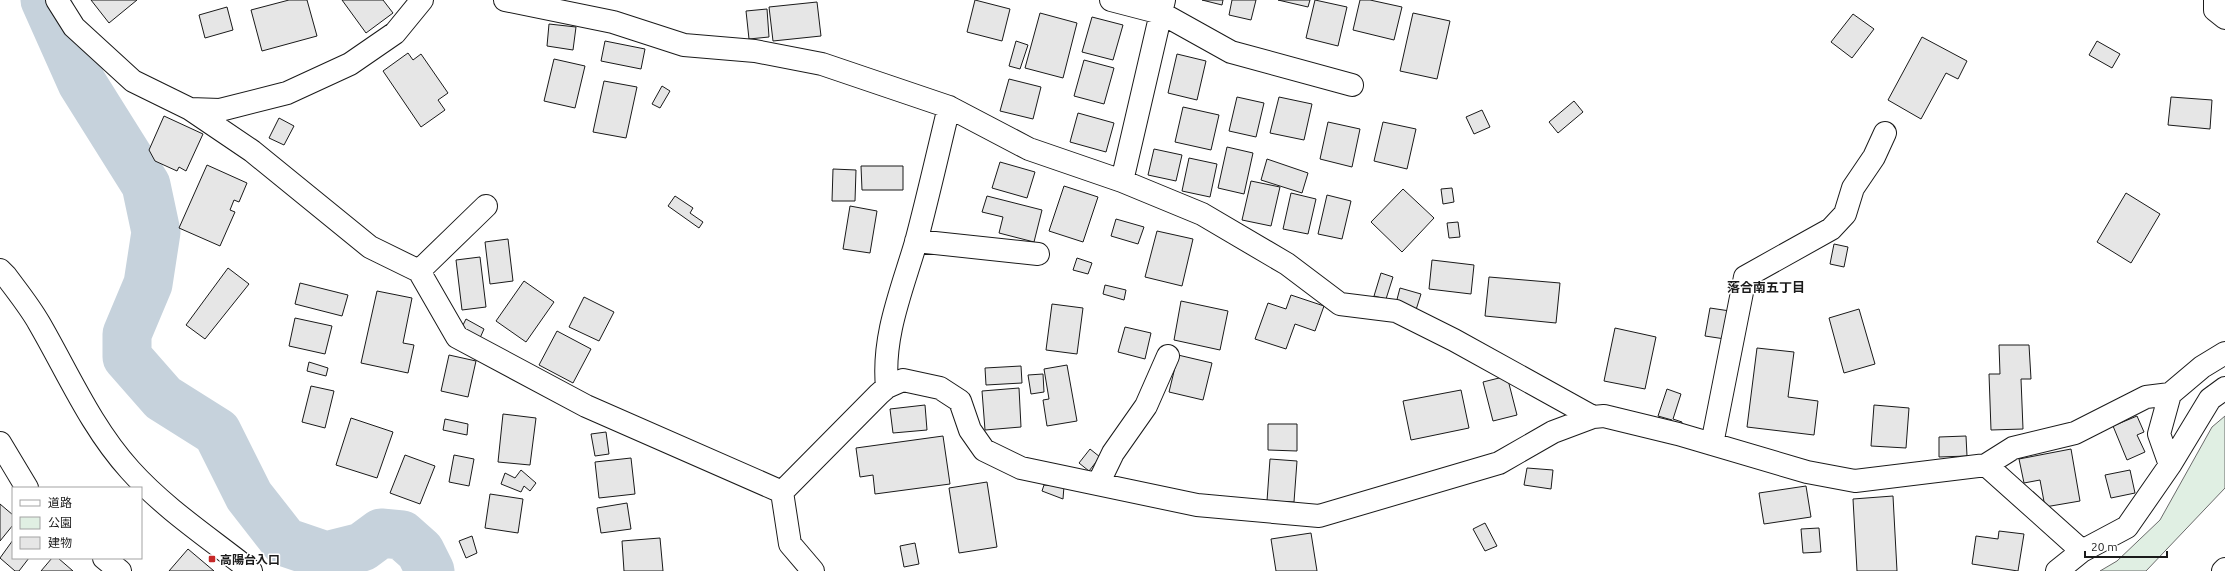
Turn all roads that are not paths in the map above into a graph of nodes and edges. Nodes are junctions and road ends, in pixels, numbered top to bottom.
1 (57, 0) edge
2 (422, 0) edge
3 (505, 0) edge
4 (1111, 0) edge
5 (2216, 0) edge
6 (1163, 6) edge
7 (2225, 18) edge
8 (1352, 84) dead end
9 (949, 106) junction
10 (190, 109) junction
11 (1885, 133) dead end
12 (1122, 181) junction
13 (486, 206) dead end
14 (916, 242) junction
15 (1038, 254) dead end
16 (0, 270) edge
17 (419, 271) junction
18 (2225, 352) edge
19 (1168, 356) dead end
20 (887, 387) junction
21 (2225, 388) edge
22 (2170, 394) junction
23 (1593, 417) junction
24 (0, 443) edge
25 (1712, 444) junction
26 (1986, 465) junction
27 (2170, 465) junction
28 (1098, 484) junction
29 (26, 487) edge
30 (782, 492) junction
31 (2082, 551) junction
32 (105, 559) edge
33 (120, 571) edge
34 (251, 571) edge
35 (813, 571) edge
36 (2057, 571) edge

1 - 10 street
2 - 10 street
3 - 9 street
4 - 6 street
5 - 7 street
6 - 8 street
6 - 12 street
9 - 12 street
9 - 14 street
10 - 17 street
11 - 25 street
12 - 23 street
13 - 17 street
14 - 15 street
14 - 20 street
16 - 34 street
17 - 30 street
18 - 22 street
19 - 28 street
20 - 28 street
20 - 30 street
21 - 27 street
22 - 26 street
22 - 27 street
23 - 25 street
23 - 28 street
24 - 29 street
25 - 26 street
26 - 31 street
27 - 31 street
30 - 35 street
31 - 36 street
32 - 33 street

